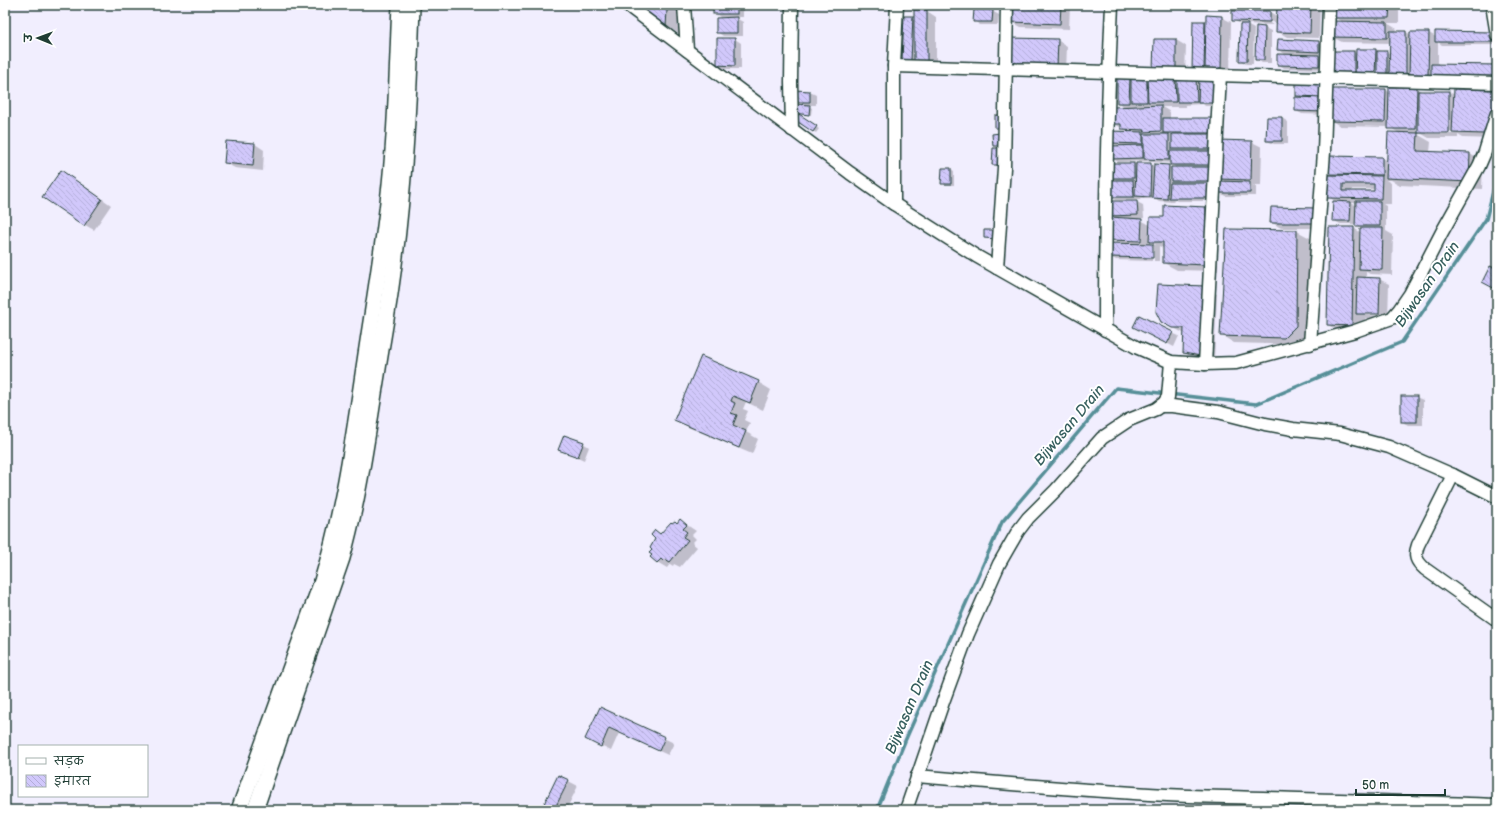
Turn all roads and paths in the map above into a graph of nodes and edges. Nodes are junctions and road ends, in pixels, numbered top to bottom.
1 (400, 5) edge
2 (412, 5) edge
3 (628, 5) edge
4 (684, 5) edge
5 (792, 5) edge
6 (897, 5) edge
7 (1007, 5) edge
8 (1112, 5) edge
9 (1329, 5) edge
10 (1492, 5) edge
11 (1497, 35) edge
12 (688, 50) junction
13 (894, 66) junction
14 (1005, 69) junction
15 (1109, 71) junction
16 (1220, 75) junction
17 (1326, 78) junction
18 (1497, 83) edge
19 (1497, 113) edge
20 (792, 130) junction
21 (894, 204) junction
22 (998, 268) junction
23 (1105, 330) junction
24 (1310, 344) junction
25 (1205, 364) junction
26 (1171, 366) junction
27 (1167, 403) junction
28 (1453, 475) junction
29 (1497, 497) edge
30 (1497, 620) edge
31 (917, 776) junction
32 (1497, 806) edge
33 (239, 810) edge
34 (255, 810) edge
35 (906, 810) edge

1 - 33 main road
2 - 34 main road
3 - 12 street
4 - 12 street
5 - 20 street
6 - 13 street
7 - 14 street
8 - 15 street
9 - 17 street
10 - 11 street
12 - 20 street
13 - 14 street
13 - 21 street
14 - 15 street
14 - 22 street
15 - 16 street
15 - 23 street
16 - 17 street
16 - 25 street
17 - 18 street
17 - 24 street
19 - 24 street
20 - 21 street
21 - 22 street
22 - 23 street
23 - 26 street
24 - 25 street
25 - 26 street
26 - 27 street
27 - 28 street
27 - 31 street
28 - 29 street
28 - 30 street
31 - 32 street
31 - 35 street

